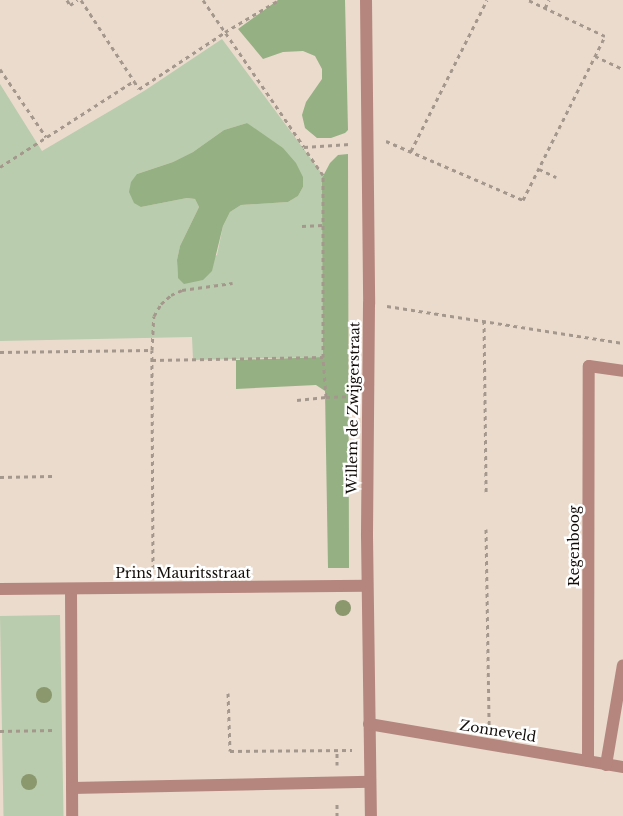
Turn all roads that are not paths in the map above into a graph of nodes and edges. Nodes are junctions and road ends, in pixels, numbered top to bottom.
1 (366, 0) edge
2 (623, 371) edge
3 (367, 586) junction
4 (0, 589) edge
5 (71, 589) junction
6 (623, 665) edge
7 (369, 724) junction
8 (588, 762) junction
9 (606, 765) junction
10 (623, 767) edge
11 (370, 782) junction
12 (72, 788) junction
13 (72, 816) edge
14 (371, 816) edge

1 - 3 street, Willem de Zwijgerstraat
2 - 8 street, Regenboog
3 - 5 street, Prins Mauritsstraat
3 - 7 street, Willem de Zwijgerstraat
4 - 5 street, Prins Mauritsstraat
5 - 12 street
6 - 9 street
7 - 8 street, Zonneveld
7 - 11 street, Willem de Zwijgerstraat
8 - 9 street, Zonneveld
9 - 10 street, Zonneveld
11 - 12 street
11 - 14 street, Willem de Zwijgerstraat
12 - 13 street

